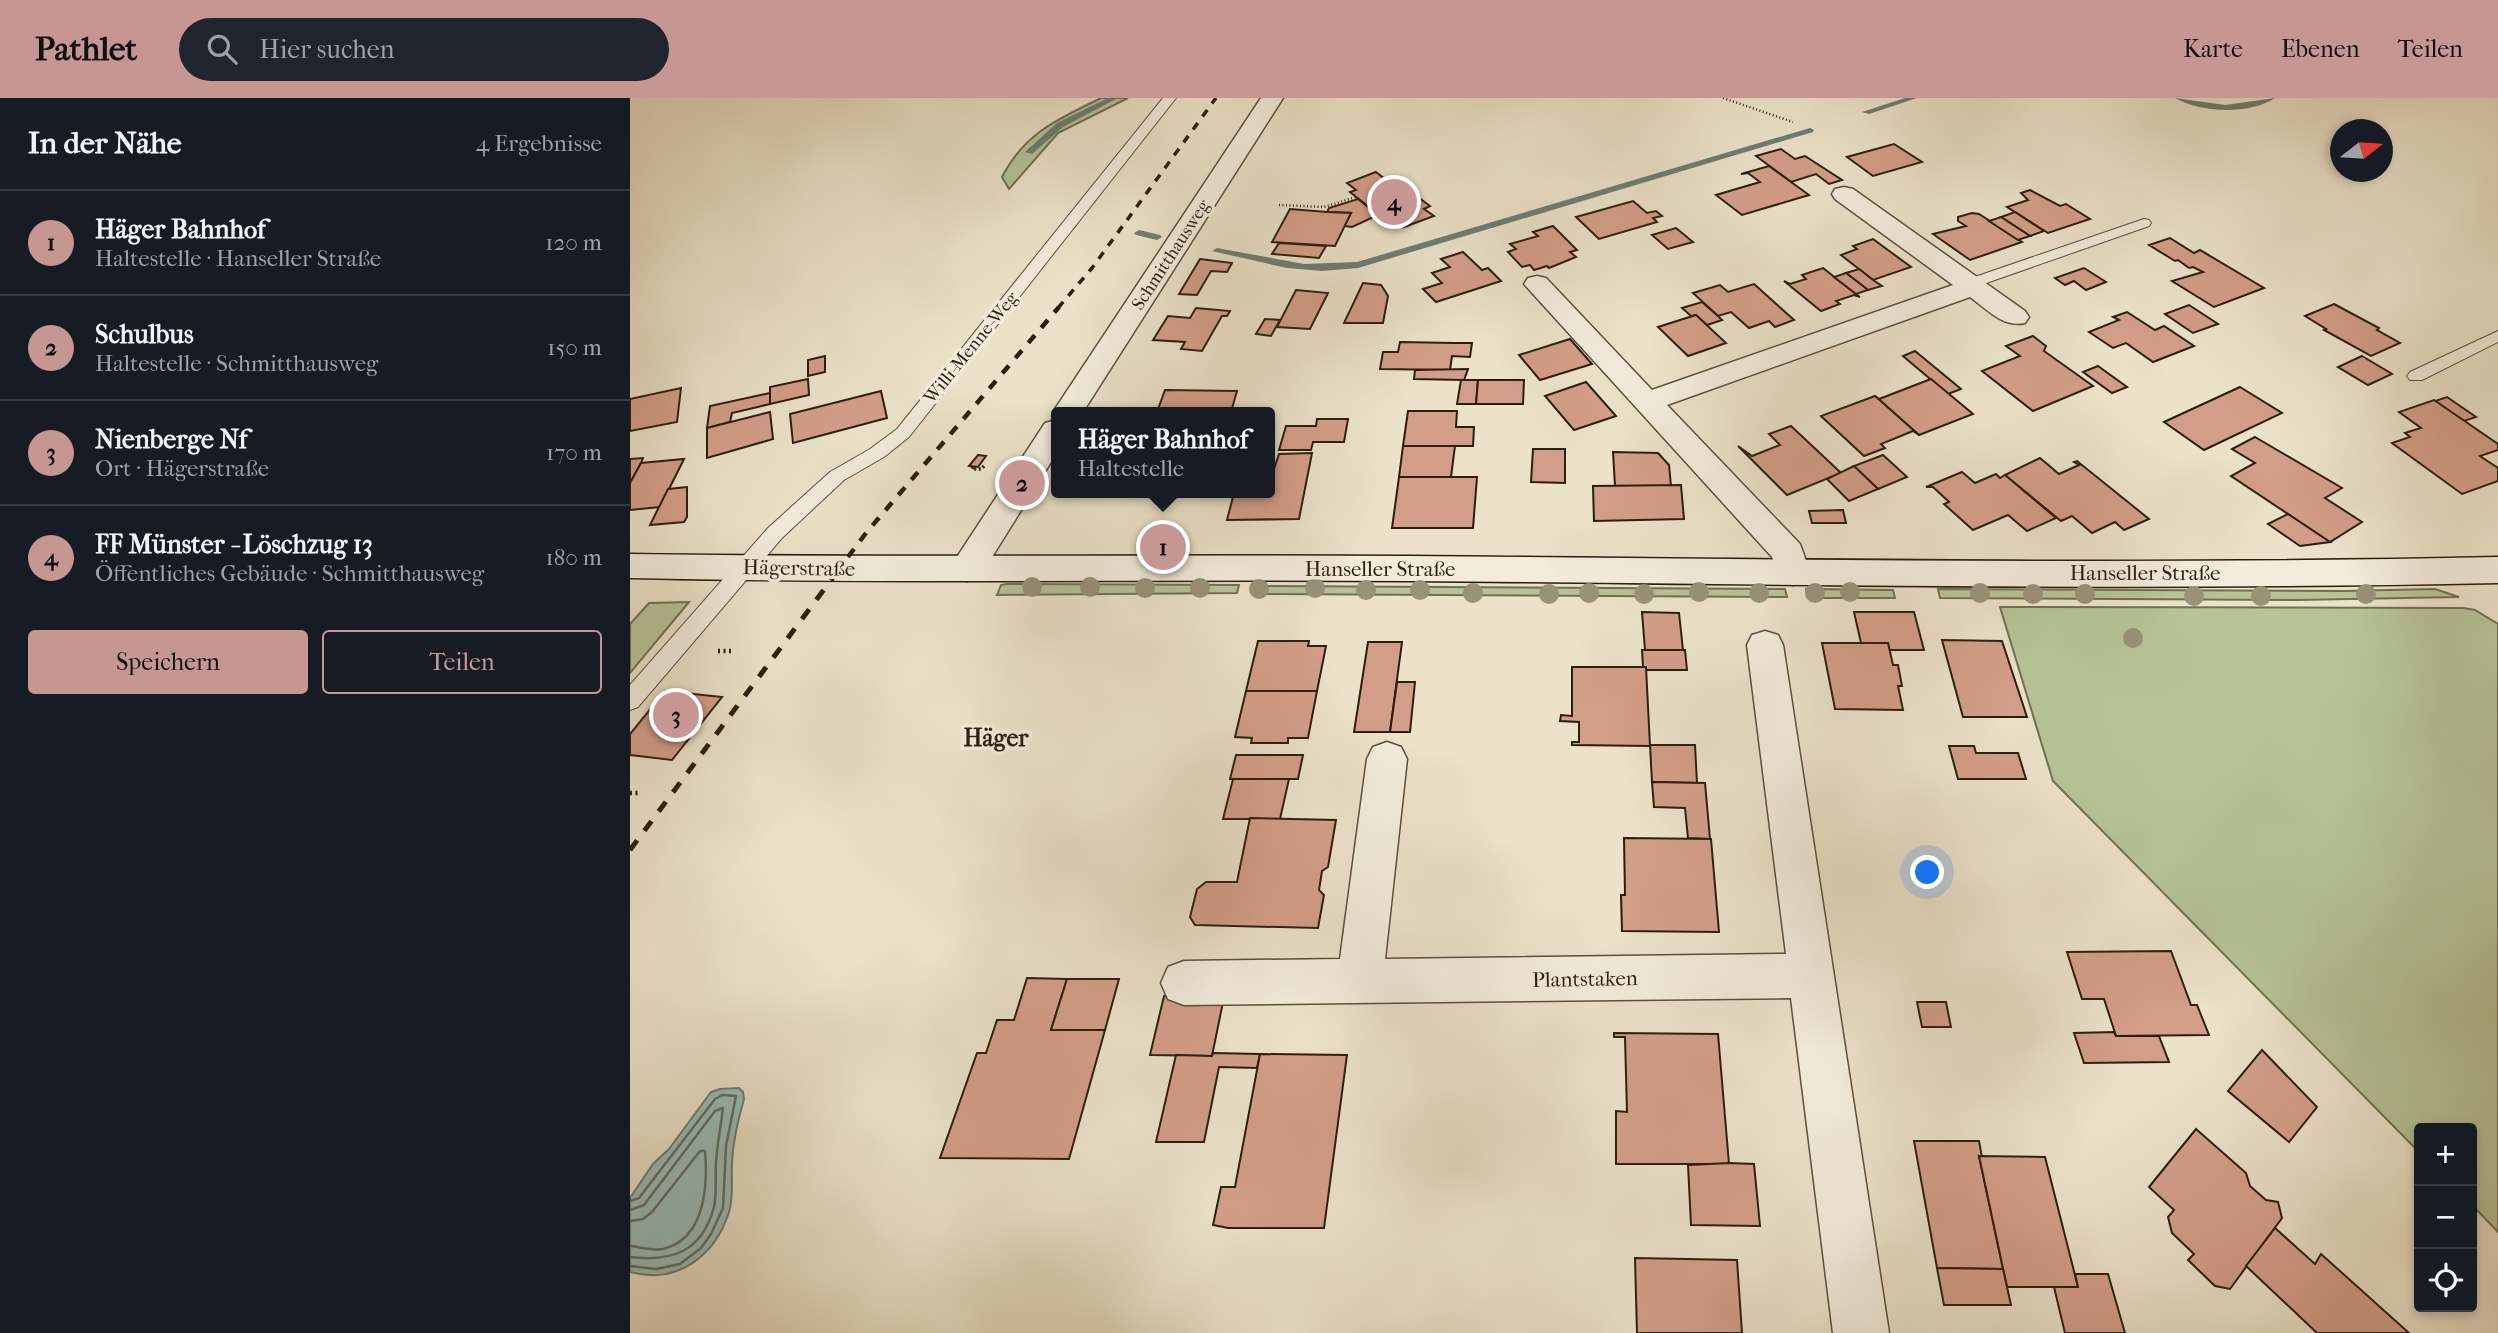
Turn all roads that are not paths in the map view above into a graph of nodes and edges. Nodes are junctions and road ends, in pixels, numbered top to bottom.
1 (1170, 98) edge
2 (1272, 98) edge
3 (1844, 194) dead end
4 (2144, 223) dead end
5 (1537, 284) dead end
6 (1971, 285) junction
7 (2015, 317) dead end
8 (2498, 336) edge
9 (2416, 376) dead end
10 (1649, 401) junction
11 (1071, 407) edge
12 (1051, 438) edge
13 (630, 566) edge
14 (743, 567) junction
15 (967, 569) junction
16 (2498, 569) edge
17 (1793, 572) junction
18 (1765, 645) dead end
19 (630, 701) edge
20 (1387, 759) dead end
21 (1811, 976) junction
22 (1360, 981) junction
23 (1184, 983) dead end
24 (1861, 1333) edge

1 - 14 lane, Willi-Menne-Weg
2 - 11 street, Schmitthausweg
3 - 6 street
4 - 6 lane
5 - 10 street
6 - 7 street
6 - 10 street
8 - 9 lane
10 - 17 street
12 - 15 street
13 - 14 street, Hägerstraße
14 - 15 street, Hägerstraße
14 - 19 lane, Willi-Menne-Weg
15 - 17 street, Hanseller Straße
16 - 17 street, Hanseller Straße
18 - 21 street
20 - 22 street
21 - 22 street, Plantstaken
21 - 24 street
22 - 23 street, Plantstaken

